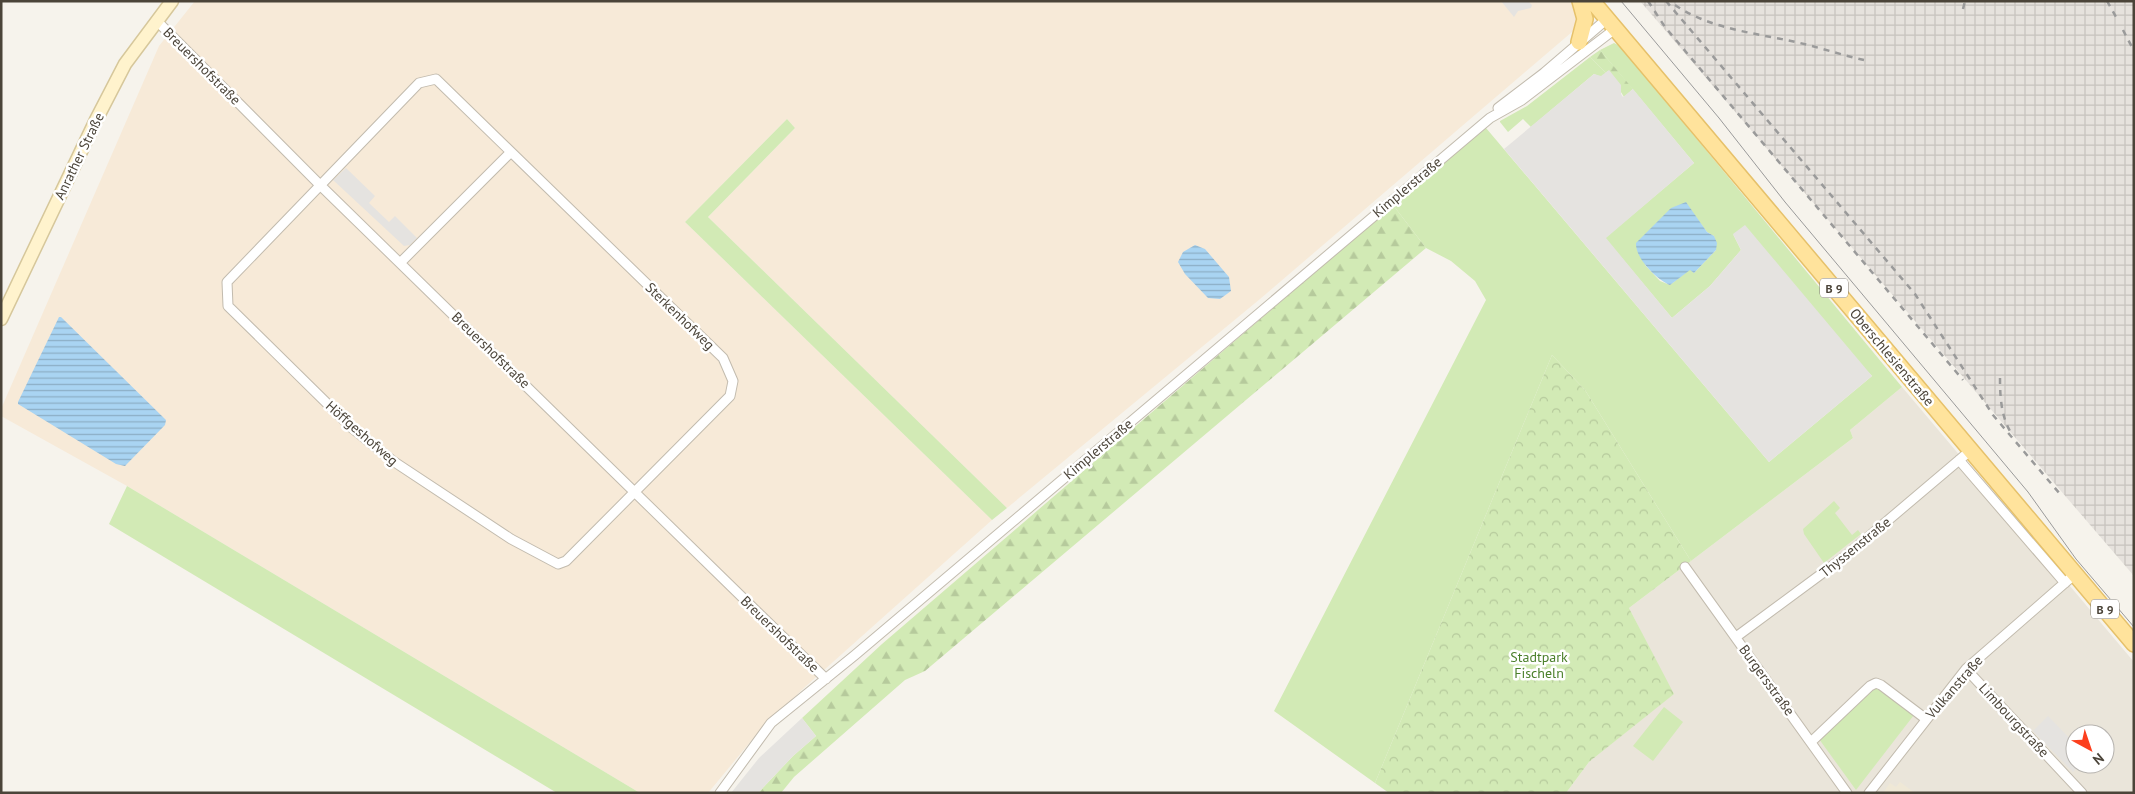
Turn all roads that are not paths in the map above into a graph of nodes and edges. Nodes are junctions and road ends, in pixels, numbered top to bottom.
1 (172, 1) edge
2 (1580, 1) edge
3 (1592, 1) edge
4 (157, 20) junction
5 (1611, 24) junction
6 (1580, 42) junction
7 (1490, 118) junction
8 (511, 152) junction
9 (320, 185) junction
10 (401, 262) junction
11 (1, 319) edge
12 (1965, 455) junction
13 (635, 492) junction
14 (1685, 568) dead end
15 (2070, 579) junction
16 (1736, 637) junction
17 (2134, 644) edge
18 (1966, 669) junction
19 (826, 678) junction
20 (1926, 719) junction
21 (1811, 742) junction
22 (720, 793) edge
23 (1848, 793) edge
24 (1869, 793) edge
25 (2082, 793) edge

1 - 4 main road, Anrather Straße
2 - 6 main road
3 - 5 main road, Oberschlesienstraße / B 9
4 - 9 street, Breuershofstraße
4 - 11 main road, Anrather Straße
5 - 6 street, Kimplerstraße
5 - 7 street, Kimplerstraße
5 - 12 main road, Oberschlesienstraße / B 9
6 - 7 street, Kimplerstraße
7 - 19 street, Kimplerstraße
8 - 9 street, Sterkenhofweg
8 - 10 street
8 - 13 street, Sterkenhofweg
9 - 10 street, Breuershofstraße
9 - 13 street, Höffgeshofweg
10 - 13 street, Breuershofstraße
12 - 15 main road, Oberschlesienstraße / B 9
12 - 16 street, Thyssenstraße
13 - 19 street, Breuershofstraße
14 - 16 street, Burgersstraße
15 - 17 main road, Oberschlesienstraße / B 9
15 - 18 street, Vulkanstraße
16 - 21 street, Burgersstraße
18 - 20 street, Vulkanstraße
18 - 25 street, Limbourgstraße
19 - 22 street, Kimplerstraße
20 - 21 street
20 - 24 street, Vulkanstraße
21 - 23 street, Burgersstraße

